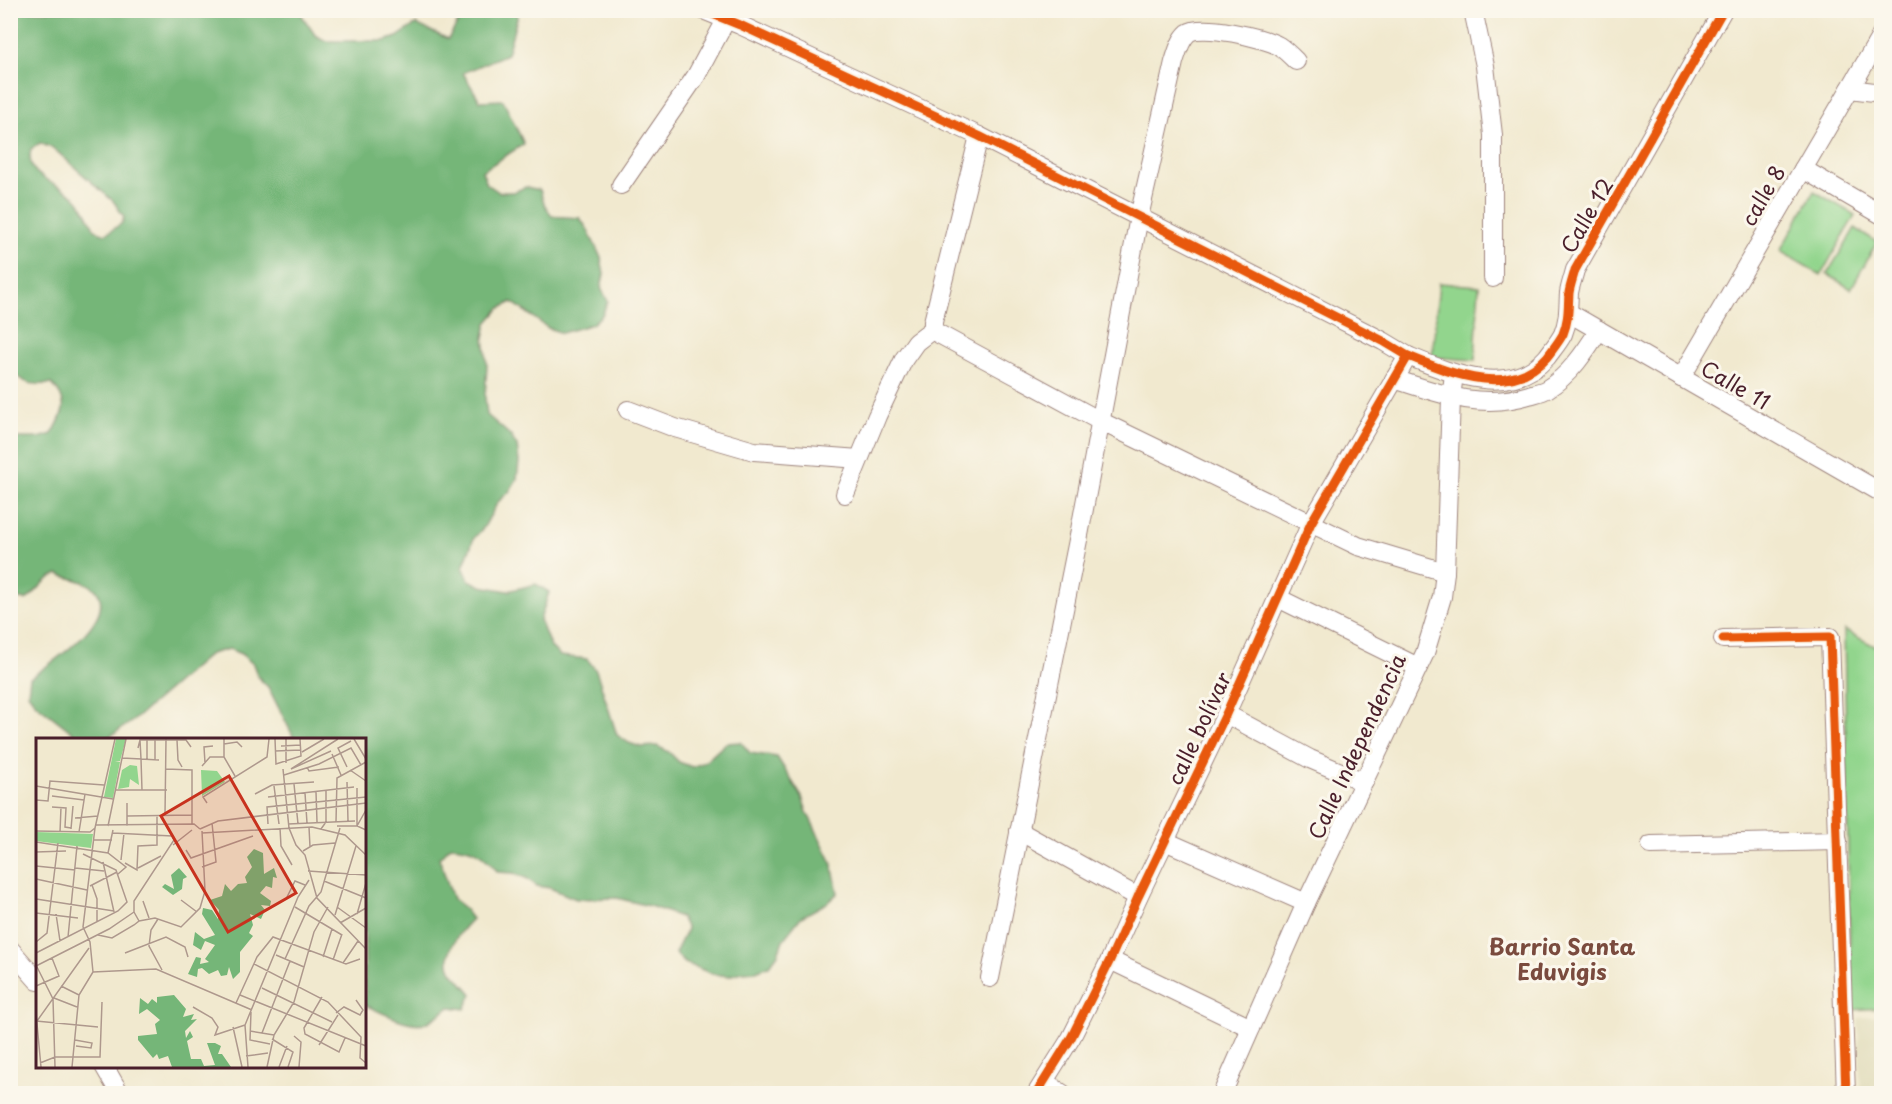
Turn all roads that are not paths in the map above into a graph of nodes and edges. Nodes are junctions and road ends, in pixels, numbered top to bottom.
1 (703, 10) edge
2 (1473, 10) edge
3 (1723, 10) edge
4 (726, 20) junction
5 (1881, 34) edge
6 (1872, 51) junction
7 (1296, 61) dead end
8 (1881, 68) edge
9 (1850, 89) junction
10 (1881, 93) edge
11 (979, 136) junction
12 (1803, 169) junction
13 (621, 185) dead end
14 (1881, 215) edge
15 (1139, 217) junction
16 (1492, 278) dead end
17 (1569, 313) junction
18 (933, 329) junction
19 (1599, 330) junction
20 (1408, 356) junction
21 (1455, 374) junction
22 (1681, 378) junction
23 (1394, 379) junction
24 (1450, 398) junction
25 (628, 410) dead end
26 (1100, 421) junction
27 (859, 459) junction
28 (1881, 493) edge
29 (845, 494) dead end
30 (1311, 523) junction
31 (1445, 572) junction
32 (1278, 598) junction
33 (1723, 639) dead end
34 (1418, 667) junction
35 (1226, 714) junction
36 (1364, 782) junction
37 (1020, 831) junction
38 (1165, 841) junction
39 (1838, 841) junction
40 (1652, 845) dead end
41 (1138, 897) junction
42 (1306, 903) junction
43 (10, 948) edge
44 (1110, 960) junction
45 (990, 978) dead end
46 (36, 979) edge
47 (1251, 1028) junction
48 (105, 1068) edge
49 (1040, 1088) edge
50 (120, 1094) edge
51 (1063, 1094) edge
52 (1222, 1094) edge
53 (1846, 1094) edge

1 - 4 street, Calle 12
2 - 16 street
3 - 17 street, Calle 12
4 - 11 street, Calle 12
4 - 13 street
5 - 6 street, calle 8
6 - 8 street
6 - 9 street, calle 8
7 - 15 street
9 - 10 street
9 - 12 street, calle 8
11 - 15 street, Calle 12
11 - 18 street
12 - 14 street
12 - 22 street, calle 8
15 - 20 street, Calle 12
15 - 26 street
17 - 19 street, Calle 11
17 - 21 street, Calle 12
18 - 26 street
18 - 27 street
19 - 22 street, Calle 11
19 - 24 street
20 - 21 street, Calle 12
20 - 23 street, calle bolívar
21 - 24 street, Calle Independencia
22 - 28 street, Calle 11
23 - 24 street
23 - 30 street, calle bolívar
24 - 31 street, Calle Independencia
25 - 27 street
26 - 30 street
26 - 37 street
27 - 29 street
30 - 31 street
30 - 32 street, calle bolívar
31 - 34 street, Calle Independencia
32 - 34 street
32 - 35 street, calle bolívar
33 - 39 street
34 - 36 street, Calle Independencia
35 - 36 street
35 - 38 street, calle bolívar
36 - 42 street, Calle Independencia
37 - 41 street
37 - 45 street
38 - 41 street, calle bolívar
38 - 42 street
39 - 40 street
39 - 53 street
41 - 44 street, calle bolívar
42 - 47 street, Calle Independencia
43 - 46 street
44 - 47 street
44 - 49 street, calle bolívar
47 - 52 street, Calle Independencia
48 - 50 street
49 - 51 street

